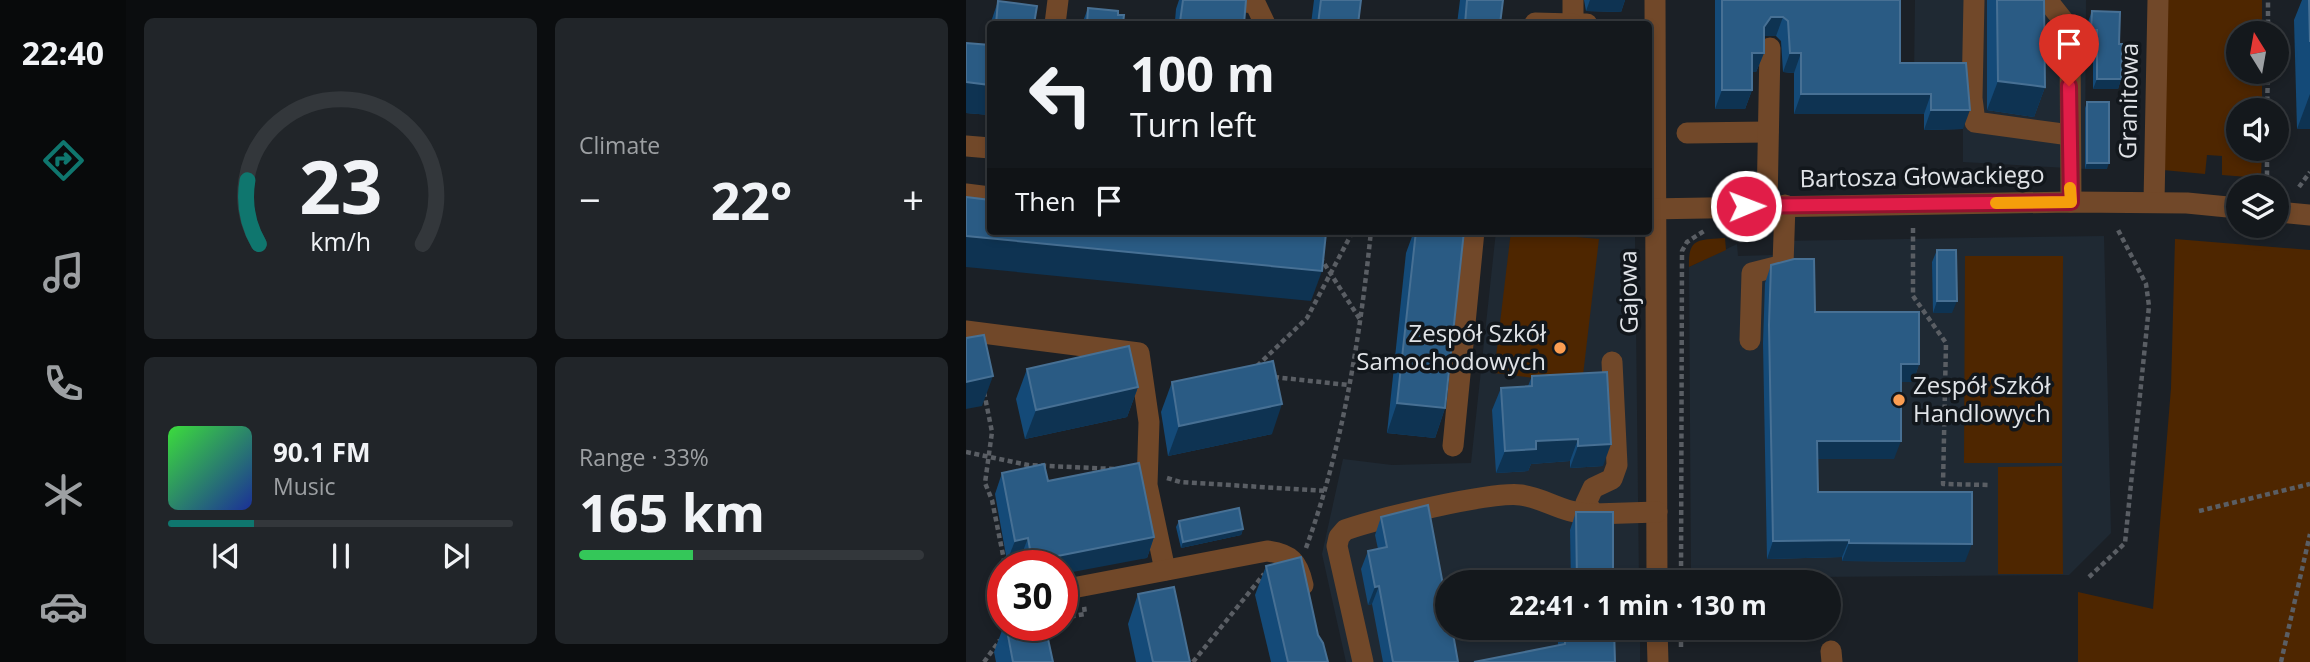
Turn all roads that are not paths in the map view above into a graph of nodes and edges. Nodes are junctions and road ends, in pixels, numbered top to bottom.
1 (1058, 0) edge
2 (1225, 0) edge
3 (1573, 0) edge
4 (1655, 0) edge
5 (1974, 0) edge
6 (2047, 0) edge
7 (2158, 0) edge
8 (1055, 21) edge
9 (1264, 21) edge
10 (1573, 21) edge
11 (1652, 21) edge
12 (1770, 48) dead end
13 (1769, 132) junction
14 (1687, 133) dead end
15 (2070, 135) junction
16 (966, 146) edge
17 (987, 148) edge
18 (966, 194) edge
19 (987, 197) edge
20 (2071, 202) junction
21 (2154, 202) junction
22 (1776, 205) junction
23 (2226, 207) edge
24 (1652, 209) edge
25 (2289, 213) edge
26 (2310, 215) edge
27 (1474, 235) edge
28 (1652, 235) edge
29 (966, 331) edge
30 (1750, 340) dead end
31 (1612, 362) dead end
32 (1453, 446) dead end
33 (1657, 512) junction
34 (1594, 514) junction
35 (1165, 570) junction
36 (1657, 570) edge
37 (1078, 587) edge
38 (1308, 608) edge
39 (1657, 640) edge
40 (1363, 662) edge
41 (1658, 662) edge

1 - 8 street
2 - 9 street
3 - 10 street
4 - 11 street, Gajowa
5 - 15 street
6 - 15 street
7 - 21 street, Granitowa
12 - 13 street
13 - 14 street
13 - 22 street
15 - 20 street
16 - 17 street
18 - 19 street
20 - 21 street, Bartosza Głowackiego
20 - 22 street, Bartosza Głowackiego
21 - 23 street, Bartosza Głowackiego
22 - 24 street, Bartosza Głowackiego
22 - 30 street
25 - 26 street
27 - 32 street
28 - 33 street, Gajowa
29 - 35 street
31 - 34 street
33 - 34 street
33 - 36 street, Gajowa
34 - 40 street
35 - 37 street
35 - 38 street
39 - 41 street

